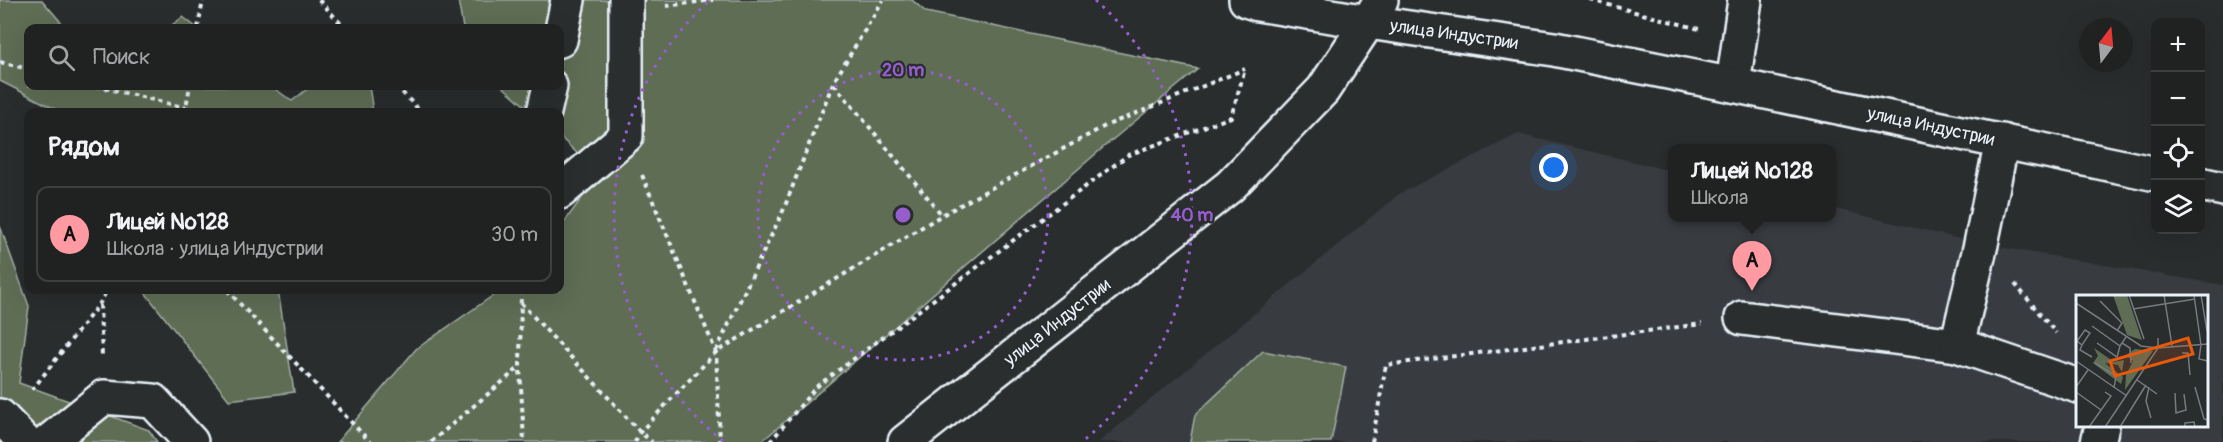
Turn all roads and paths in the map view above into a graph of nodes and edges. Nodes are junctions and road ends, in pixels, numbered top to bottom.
1 (202, 0) edge
2 (319, 0) edge
3 (568, 0) edge
4 (626, 0) edge
5 (883, 0) edge
6 (1246, 0) edge
7 (1745, 0) edge
8 (1374, 11) edge
9 (199, 24) edge
10 (341, 24) edge
11 (563, 24) edge
12 (0, 62) edge
13 (24, 68) edge
14 (833, 83) junction
15 (1733, 84) junction
16 (111, 90) edge
17 (189, 90) edge
18 (400, 90) edge
19 (549, 90) edge
20 (178, 108) edge
21 (186, 108) edge
22 (417, 108) edge
23 (545, 108) edge
24 (626, 136) junction
25 (2002, 141) junction
26 (2151, 173) edge
27 (2205, 185) edge
28 (564, 189) edge
29 (2223, 189) edge
30 (942, 215) junction
31 (1982, 244) junction
32 (105, 294) edge
33 (231, 294) edge
34 (521, 294) edge
35 (100, 303) junction
36 (521, 303) junction
37 (1742, 318) joint
38 (2063, 342) dead end
39 (1957, 345) junction
40 (716, 352) junction
41 (520, 367) junction
42 (2076, 385) edge
43 (104, 397) junction
44 (10, 427) edge
45 (2102, 427) edge
46 (640, 432) junction
47 (48, 442) edge
48 (190, 442) edge
49 (370, 442) edge
50 (431, 442) edge
51 (524, 442) edge
52 (635, 442) edge
53 (652, 442) edge
54 (720, 442) edge
55 (770, 442) edge
56 (905, 442) edge
57 (1372, 442) edge
58 (2098, 442) edge

1 - 9 path
2 - 10 path
3 - 11 street
4 - 24 street
5 - 14 path
6 - 8 street
7 - 15 street
8 - 15 street, улица Индустрии
8 - 56 street, улица Индустрии
12 - 13 path
14 - 30 path
14 - 40 path
15 - 25 street, улица Индустрии
16 - 20 path
17 - 21 path
18 - 22 path
19 - 23 street
24 - 28 street
24 - 40 path
25 - 26 street, улица Индустрии
25 - 31 street
27 - 29 street
30 - 40 path
30 - 55 path
31 - 38 path
31 - 39 street
32 - 35 path
33 - 49 path
34 - 36 path
35 - 43 path
35 - 44 path
36 - 41 path
36 - 46 path
37 - 39 street
37 - 57 path
39 - 42 street
40 - 46 path
40 - 54 path
41 - 50 path
41 - 51 path
43 - 47 street
43 - 48 street
45 - 58 street
46 - 52 path
46 - 53 path

